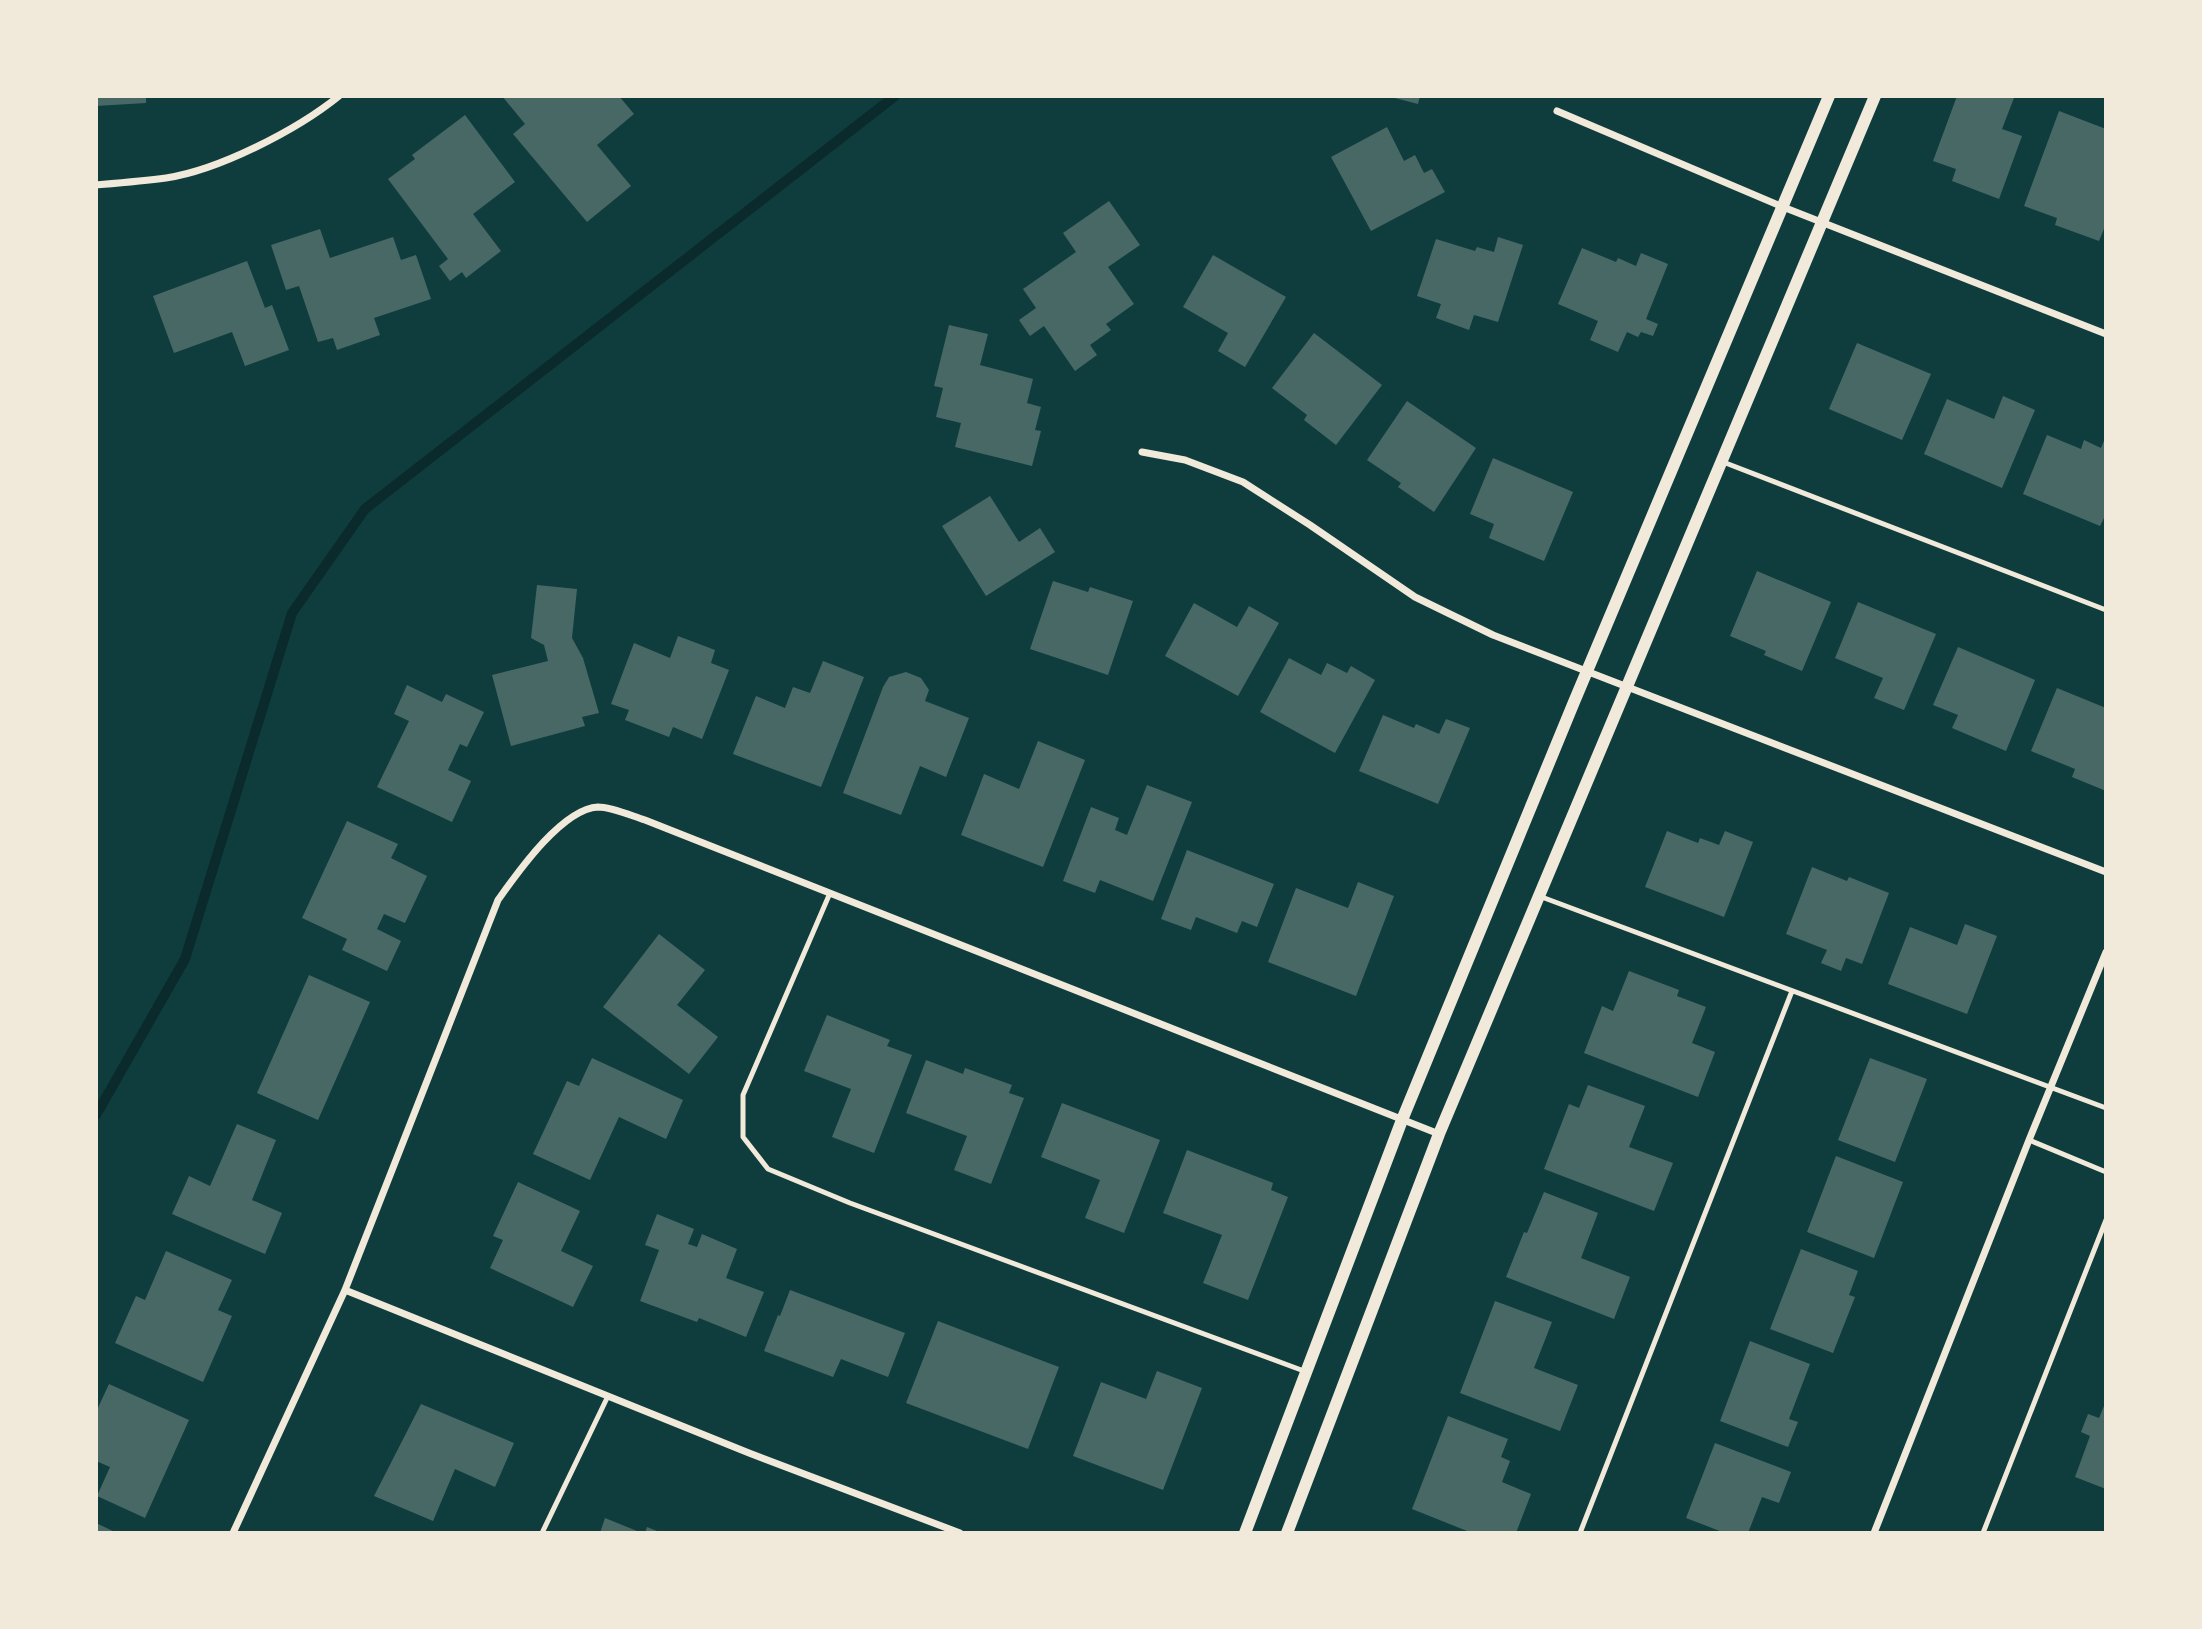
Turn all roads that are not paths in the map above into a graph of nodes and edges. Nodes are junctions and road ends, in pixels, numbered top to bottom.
1 (339, 96) edge
2 (1829, 96) edge
3 (1875, 96) edge
4 (1557, 111) dead end
5 (96, 185) edge
6 (1783, 207) junction
7 (1821, 222) junction
8 (2106, 334) edge
9 (1142, 452) dead end
10 (1722, 462) junction
11 (2106, 610) edge
12 (1587, 672) junction
13 (1627, 687) junction
14 (2106, 872) edge
15 (830, 893) junction
16 (1538, 896) junction
17 (2106, 952) edge
18 (1792, 991) junction
19 (2052, 1087) junction
20 (2106, 1108) edge
21 (1402, 1120) junction
22 (1439, 1134) junction
23 (2029, 1140) junction
24 (2106, 1172) edge
25 (2106, 1220) edge
26 (345, 1290) junction
27 (1307, 1372) junction
28 (608, 1396) junction
29 (233, 1533) edge
30 (542, 1533) edge
31 (960, 1533) edge
32 (1245, 1533) edge
33 (1287, 1533) edge
34 (1580, 1533) edge
35 (1874, 1533) edge
36 (1983, 1533) edge

1 - 5 street
2 - 6 street
3 - 7 street
4 - 6 street
6 - 7 street
6 - 12 street
7 - 8 street
7 - 10 street
9 - 12 street
10 - 11 lane
10 - 13 street
12 - 13 street
12 - 21 street
13 - 14 street
13 - 16 street
15 - 21 street
15 - 26 street
15 - 27 lane
16 - 18 lane
16 - 22 street
17 - 19 street
18 - 19 lane
18 - 34 lane
19 - 20 lane
19 - 23 street
21 - 22 street
21 - 27 street
22 - 33 street
23 - 24 lane
23 - 35 street
25 - 36 lane
26 - 28 street
26 - 29 street
27 - 32 street
28 - 30 lane
28 - 31 street

